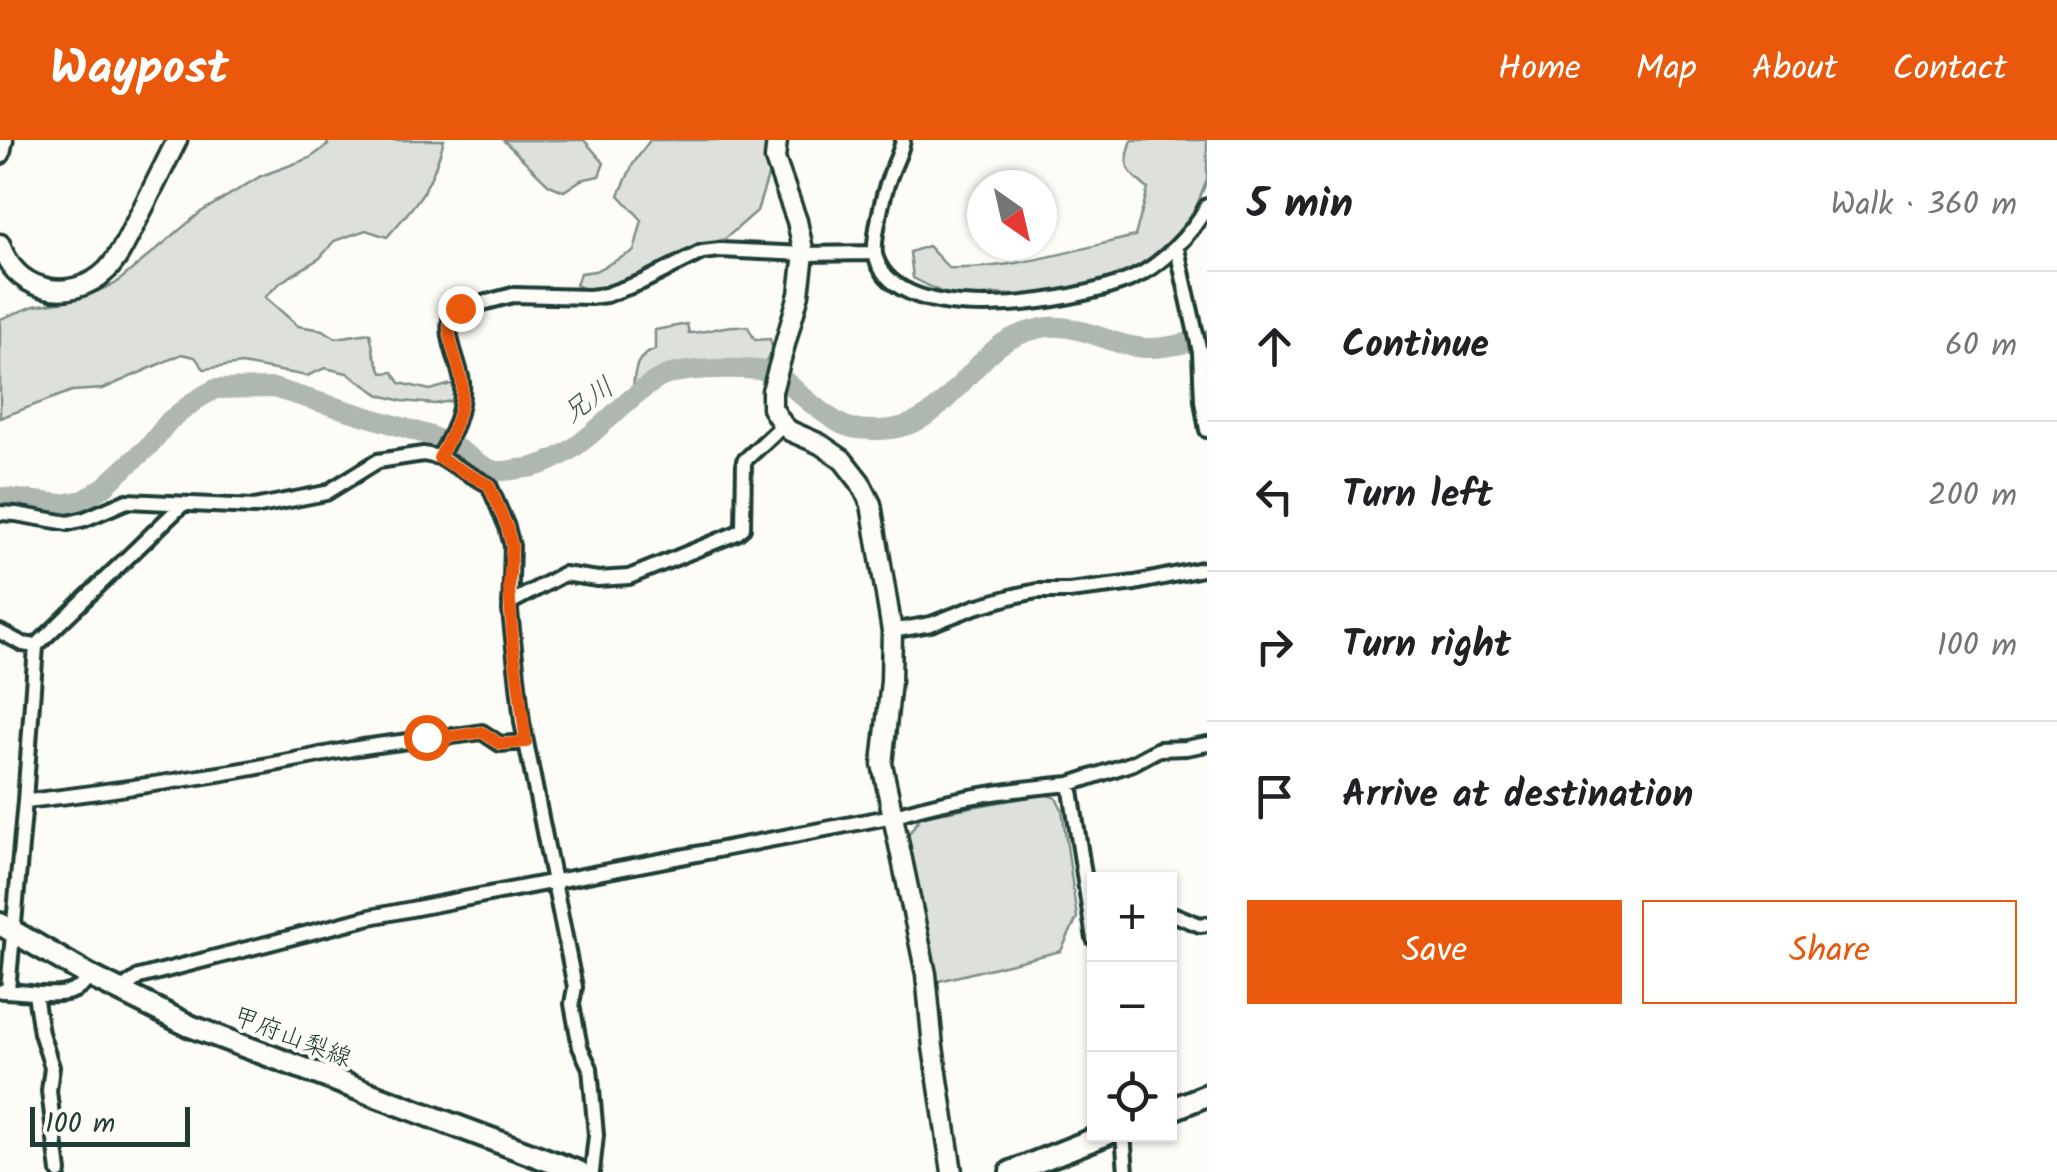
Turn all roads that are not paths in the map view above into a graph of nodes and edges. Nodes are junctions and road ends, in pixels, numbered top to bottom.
1 (3, 140) edge
2 (178, 140) edge
3 (777, 140) edge
4 (903, 140) edge
5 (0, 154) edge
6 (1207, 206) edge
7 (0, 244) edge
8 (1178, 248) junction
9 (874, 253) junction
10 (804, 254) junction
11 (783, 426) junction
12 (1207, 430) edge
13 (441, 454) junction
14 (182, 504) junction
15 (0, 513) edge
16 (1207, 568) edge
17 (510, 604) junction
18 (892, 631) junction
19 (0, 632) edge
20 (36, 646) junction
21 (526, 742) junction
22 (1207, 744) edge
23 (1070, 784) junction
24 (25, 802) junction
25 (893, 816) junction
26 (1088, 872) edge
27 (554, 881) junction
28 (1177, 916) edge
29 (1207, 924) edge
30 (7, 928) edge
31 (90, 976) junction
32 (4, 990) edge
33 (119, 991) junction
34 (34, 994) junction
35 (1207, 1095) edge
36 (1177, 1107) edge
37 (1088, 1142) edge
38 (1124, 1142) edge
39 (1022, 1170) edge
40 (59, 1172) edge
41 (579, 1172) edge
42 (592, 1172) edge
43 (952, 1172) edge
44 (1126, 1172) edge

1 - 5 street
2 - 7 street
3 - 10 street
4 - 9 street
6 - 8 street
8 - 9 street
8 - 12 street
9 - 10 street
10 - 11 street
10 - 13 street
11 - 17 street
11 - 18 street
13 - 14 street
13 - 17 street
14 - 15 street
14 - 20 street
16 - 18 street
17 - 21 street
18 - 25 street
19 - 20 street
20 - 24 street
21 - 24 street
21 - 27 street
22 - 23 street
23 - 25 street
23 - 26 street
24 - 30 street
25 - 27 street
25 - 43 street
27 - 33 street
27 - 42 street
28 - 29 street
30 - 31 main road, 甲府山梨線
30 - 32 street
31 - 33 main road, 甲府山梨線
31 - 34 street
32 - 34 street
33 - 41 main road, 甲府山梨線
34 - 40 street
35 - 36 main road
37 - 39 main road
38 - 44 street

